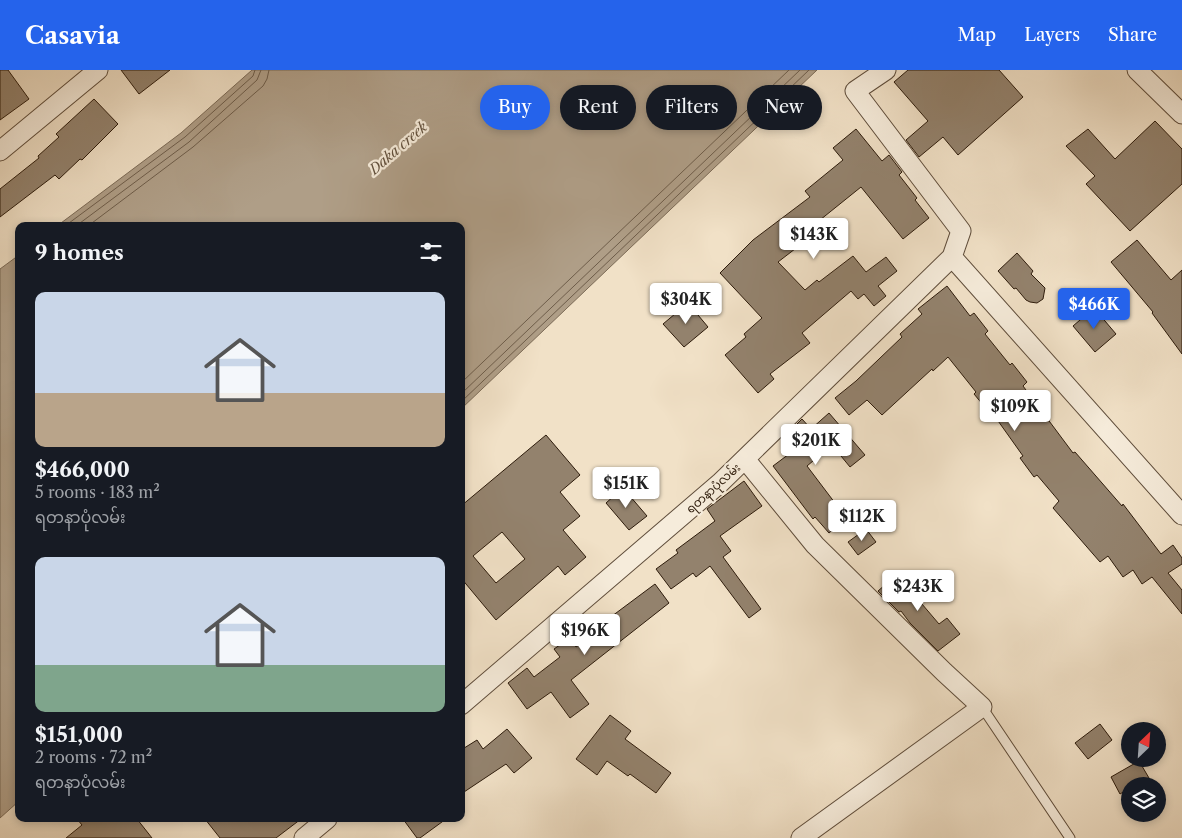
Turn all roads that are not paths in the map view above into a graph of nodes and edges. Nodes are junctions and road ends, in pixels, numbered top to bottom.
1 (98, 70) edge
2 (886, 70) edge
3 (1137, 70) edge
4 (1182, 114) edge
5 (0, 151) edge
6 (952, 257) junction
7 (744, 459) junction
8 (1182, 515) edge
9 (465, 702) edge
10 (982, 707) junction
11 (323, 822) edge
12 (304, 838) edge
13 (801, 838) edge
14 (1070, 838) edge

1 - 5 street
2 - 6 street
3 - 4 street
6 - 7 street, ရတနာပုံလမ်း
6 - 8 street
7 - 9 street, ရတနာပုံလမ်း
7 - 10 street
10 - 13 street
10 - 14 lane
11 - 12 street

